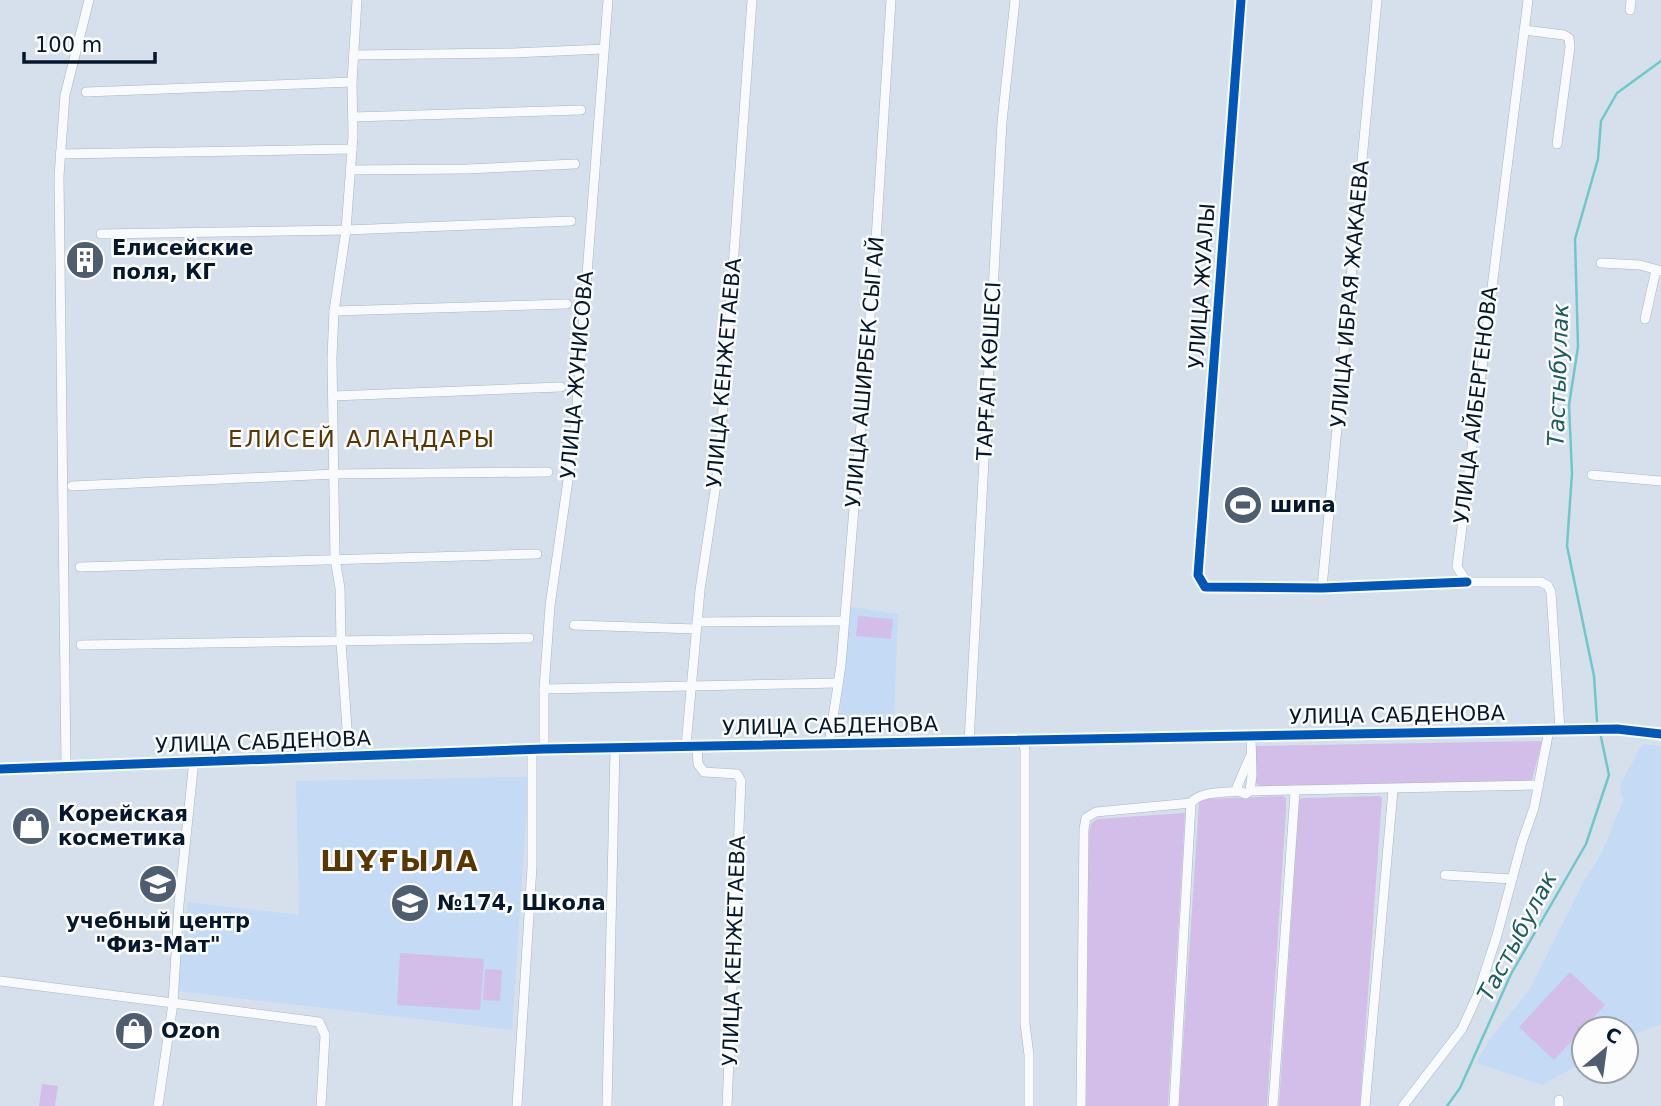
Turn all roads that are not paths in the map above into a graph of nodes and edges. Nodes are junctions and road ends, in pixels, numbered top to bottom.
1 (89, 0) edge
2 (357, 0) edge
3 (608, 0) edge
4 (751, 0) edge
5 (891, 0) edge
6 (1015, 0) edge
7 (1241, 0) edge
8 (1377, 0) edge
9 (1528, 0) edge
10 (1524, 30) junction
11 (604, 49) junction
12 (355, 55) junction
13 (352, 82) junction
14 (86, 92) dead end
15 (581, 110) dead end
16 (353, 117) junction
17 (1558, 144) dead end
18 (352, 149) junction
19 (60, 154) junction
20 (575, 164) dead end
21 (350, 170) junction
22 (571, 221) dead end
23 (346, 230) junction
24 (101, 234) dead end
25 (1601, 263) dead end
26 (1658, 270) edge
27 (567, 304) dead end
28 (334, 311) junction
29 (1645, 319) dead end
30 (561, 387) dead end
31 (333, 396) junction
32 (548, 472) dead end
33 (335, 474) junction
34 (1592, 475) dead end
35 (1661, 481) edge
36 (72, 486) dead end
37 (537, 554) dead end
38 (335, 559) junction
39 (80, 568) dead end
40 (1467, 582) junction
41 (1322, 588) junction
42 (844, 621) junction
43 (574, 625) dead end
44 (696, 625) junction
45 (529, 638) dead end
46 (341, 642) junction
47 (81, 645) dead end
48 (838, 683) junction
49 (691, 687) junction
50 (544, 689) junction
51 (1554, 730) junction
52 (1661, 734) edge
53 (1251, 735) junction
54 (1023, 741) junction
55 (969, 742) junction
56 (829, 744) junction
57 (691, 746) junction
58 (615, 748) junction
59 (538, 749) junction
60 (349, 757) junction
61 (1250, 757) junction
62 (194, 761) junction
63 (66, 766) junction
64 (0, 769) edge
65 (1539, 785) junction
66 (1393, 790) junction
67 (1238, 791) junction
68 (1250, 791) junction
69 (1295, 792) junction
70 (1191, 803) junction
71 (1445, 875) dead end
72 (1512, 878) junction
73 (0, 981) edge
74 (173, 1003) junction
75 (158, 1106) edge
76 (321, 1106) edge
77 (517, 1106) edge
78 (607, 1106) edge
79 (727, 1106) edge
80 (1029, 1106) edge
81 (1081, 1106) edge
82 (1174, 1106) edge
83 (1273, 1106) edge
84 (1365, 1106) edge
85 (1404, 1106) edge

1 - 19 street
2 - 12 street
3 - 11 street, УЛИЦА ЖУНИСОВА
4 - 44 street, УЛИЦА КЕНЖЕТАЕВА
5 - 42 street, УЛИЦА АШИРБЕК СЫГАЙ
6 - 55 street, ТАРҒАП КӨШЕСІ
7 - 41 street, УЛИЦА ЖУАЛЫ
8 - 41 street, УЛИЦА ИБРАЯ ЖАКАЕВА
9 - 10 street, УЛИЦА АЙБЕРГЕНОВА
10 - 17 street
10 - 40 street, УЛИЦА АЙБЕРГЕНОВА
11 - 12 street
11 - 50 street, УЛИЦА ЖУНИСОВА
12 - 13 street
13 - 14 street
13 - 16 street
15 - 16 street
16 - 18 street
18 - 19 street
18 - 21 street
19 - 63 street
20 - 21 street
21 - 23 street
22 - 23 street
23 - 24 street
23 - 28 street
25 - 26 street
26 - 29 street
27 - 28 street
28 - 31 street
30 - 31 street
31 - 33 street
32 - 33 street
33 - 36 street
33 - 38 street
34 - 35 street
37 - 38 street
38 - 39 street
38 - 46 street
40 - 41 street
40 - 51 street
42 - 44 street
42 - 48 street, УЛИЦА АШИРБЕК СЫГАЙ
43 - 44 street
44 - 49 street, УЛИЦА КЕНЖЕТАЕВА
45 - 46 street
46 - 47 street
46 - 60 street
48 - 49 street
48 - 56 street, УЛИЦА АШИРБЕК СЫГАЙ
49 - 50 street
49 - 57 street, УЛИЦА КЕНЖЕТАЕВА
50 - 59 street, УЛИЦА ЖУНИСОВА
51 - 52 street, УЛИЦА САБДЕНОВА
51 - 53 street, УЛИЦА САБДЕНОВА
51 - 65 street
53 - 54 street, УЛИЦА САБДЕНОВА
53 - 61 street
54 - 55 street, УЛИЦА САБДЕНОВА
54 - 80 street
55 - 56 street, УЛИЦА САБДЕНОВА
56 - 57 street, УЛИЦА САБДЕНОВА
57 - 58 street, УЛИЦА САБДЕНОВА
57 - 79 street, УЛИЦА КЕНЖЕТАЕВА
58 - 59 street, УЛИЦА САБДЕНОВА
58 - 78 street
59 - 60 street, УЛИЦА САБДЕНОВА
59 - 77 street, УЛИЦА ЖУНИСОВА
60 - 62 street, УЛИЦА САБДЕНОВА
61 - 67 street
61 - 68 street
62 - 63 street, УЛИЦА САБДЕНОВА
62 - 74 street
63 - 64 street, УЛИЦА САБДЕНОВА
65 - 66 street
65 - 72 street
66 - 69 street
66 - 84 street
67 - 68 street
67 - 70 street
68 - 69 street
69 - 83 street
70 - 81 street
70 - 82 street
71 - 72 street
72 - 85 street
73 - 74 street
74 - 75 street
74 - 76 street

